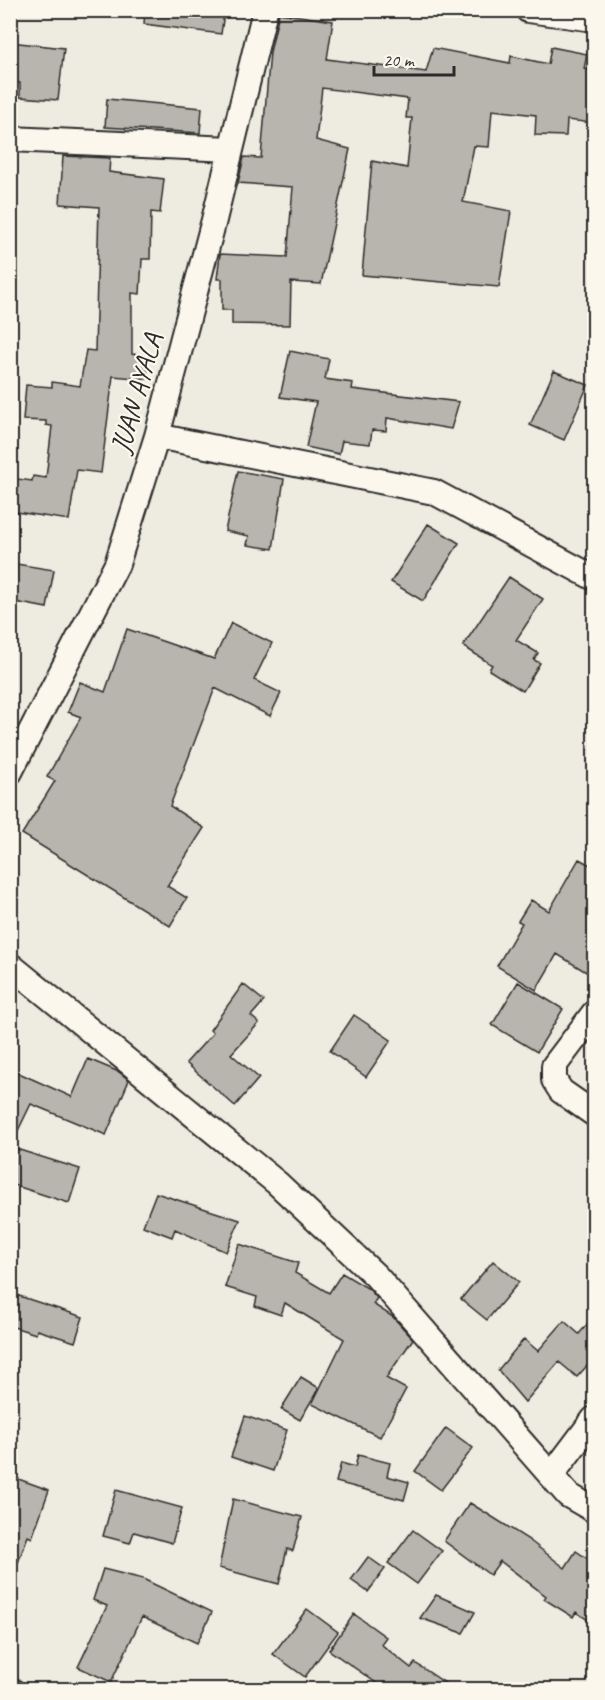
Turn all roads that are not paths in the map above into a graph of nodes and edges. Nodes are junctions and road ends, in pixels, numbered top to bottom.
1 (265, 10) edge
2 (528, 10) edge
3 (594, 19) edge
4 (10, 139) edge
5 (231, 149) junction
6 (157, 436) junction
7 (594, 578) edge
8 (10, 772) edge
9 (10, 965) edge
10 (594, 1013) edge
11 (594, 1114) edge
12 (594, 1419) edge
13 (551, 1476) junction
14 (594, 1510) edge

1 - 5 street, JUAN AYALA
2 - 3 street
4 - 5 street
5 - 6 street, JUAN AYALA
6 - 7 street
6 - 8 street, JUAN AYALA
9 - 13 street
10 - 11 street
12 - 13 street
13 - 14 street

